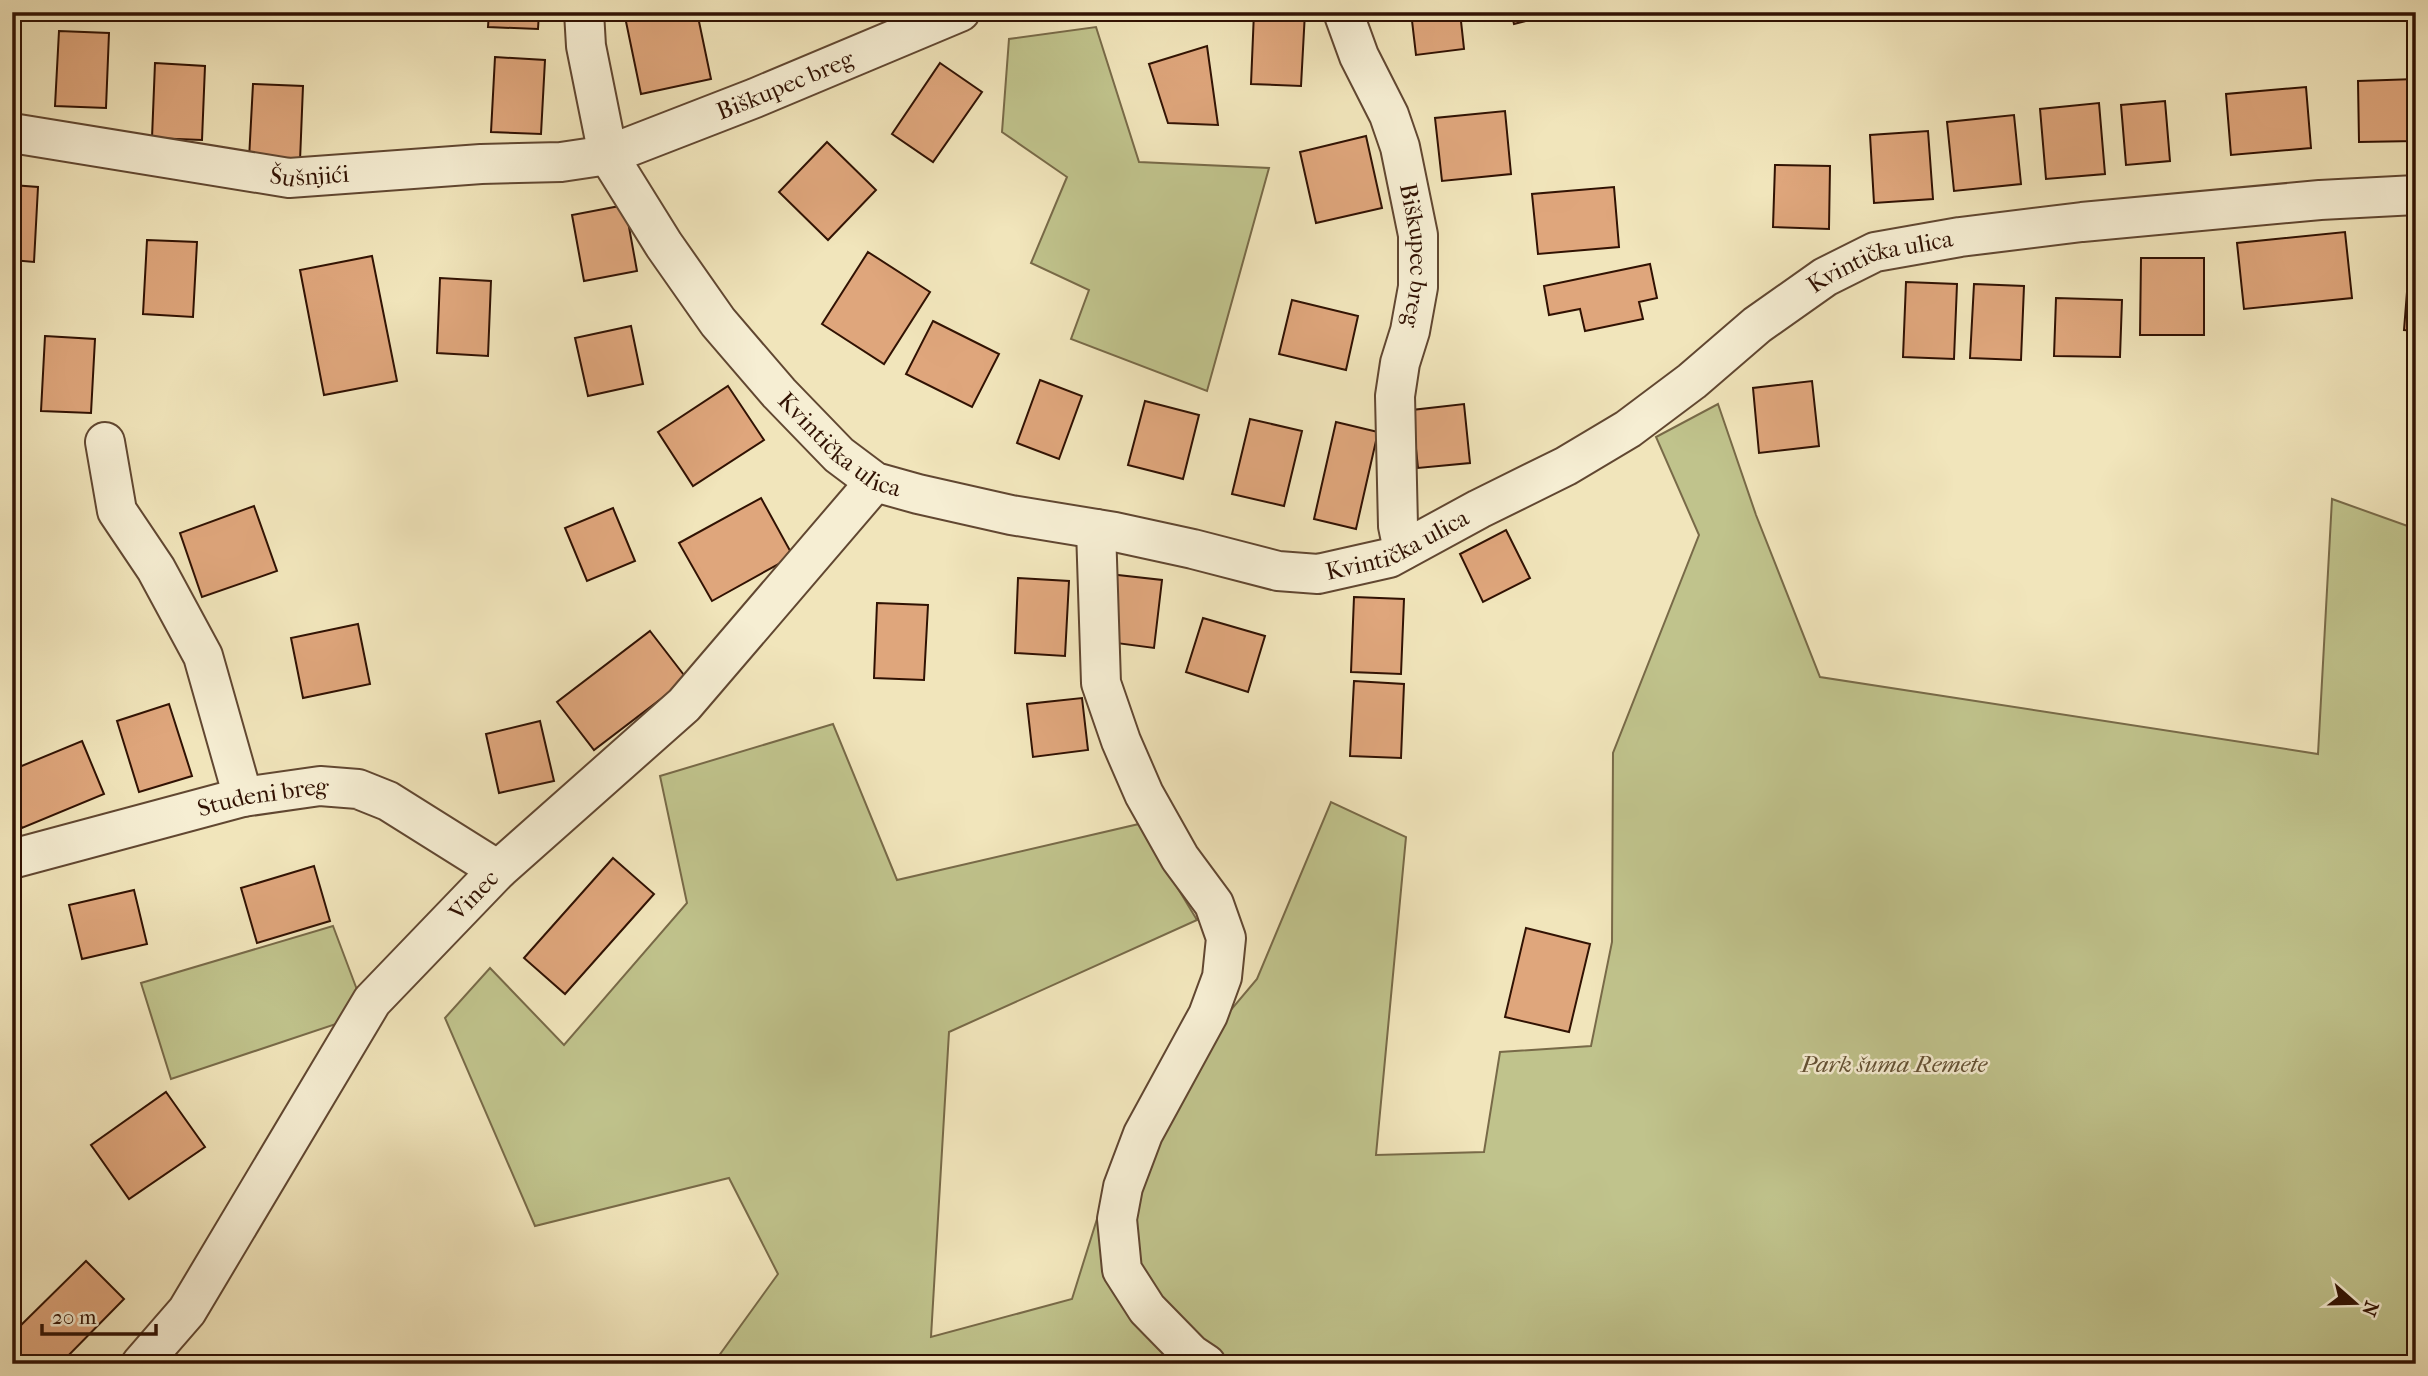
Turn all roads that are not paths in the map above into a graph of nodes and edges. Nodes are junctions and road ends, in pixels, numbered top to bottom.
1 (584, 12) edge
2 (960, 12) edge
3 (1343, 12) edge
4 (12, 133) edge
5 (608, 155) junction
6 (2416, 195) edge
7 (105, 442) dead end
8 (875, 482) junction
9 (1096, 529) junction
10 (1403, 550) junction
11 (243, 797) junction
12 (12, 859) edge
13 (498, 870) junction
14 (141, 1364) edge
15 (1206, 1364) edge

1 - 5 street, Kvintička ulica
2 - 5 street, Biškupec breg
3 - 10 street, Biškupec breg
4 - 5 street, Šušnjići
5 - 8 street, Kvintička ulica
6 - 10 street, Kvintička ulica
7 - 11 street
8 - 9 street, Kvintička ulica
8 - 13 street, Vinec
9 - 10 street, Kvintička ulica
9 - 15 street
11 - 12 street, Studeni breg
11 - 13 street, Studeni breg
13 - 14 street, Vinec

